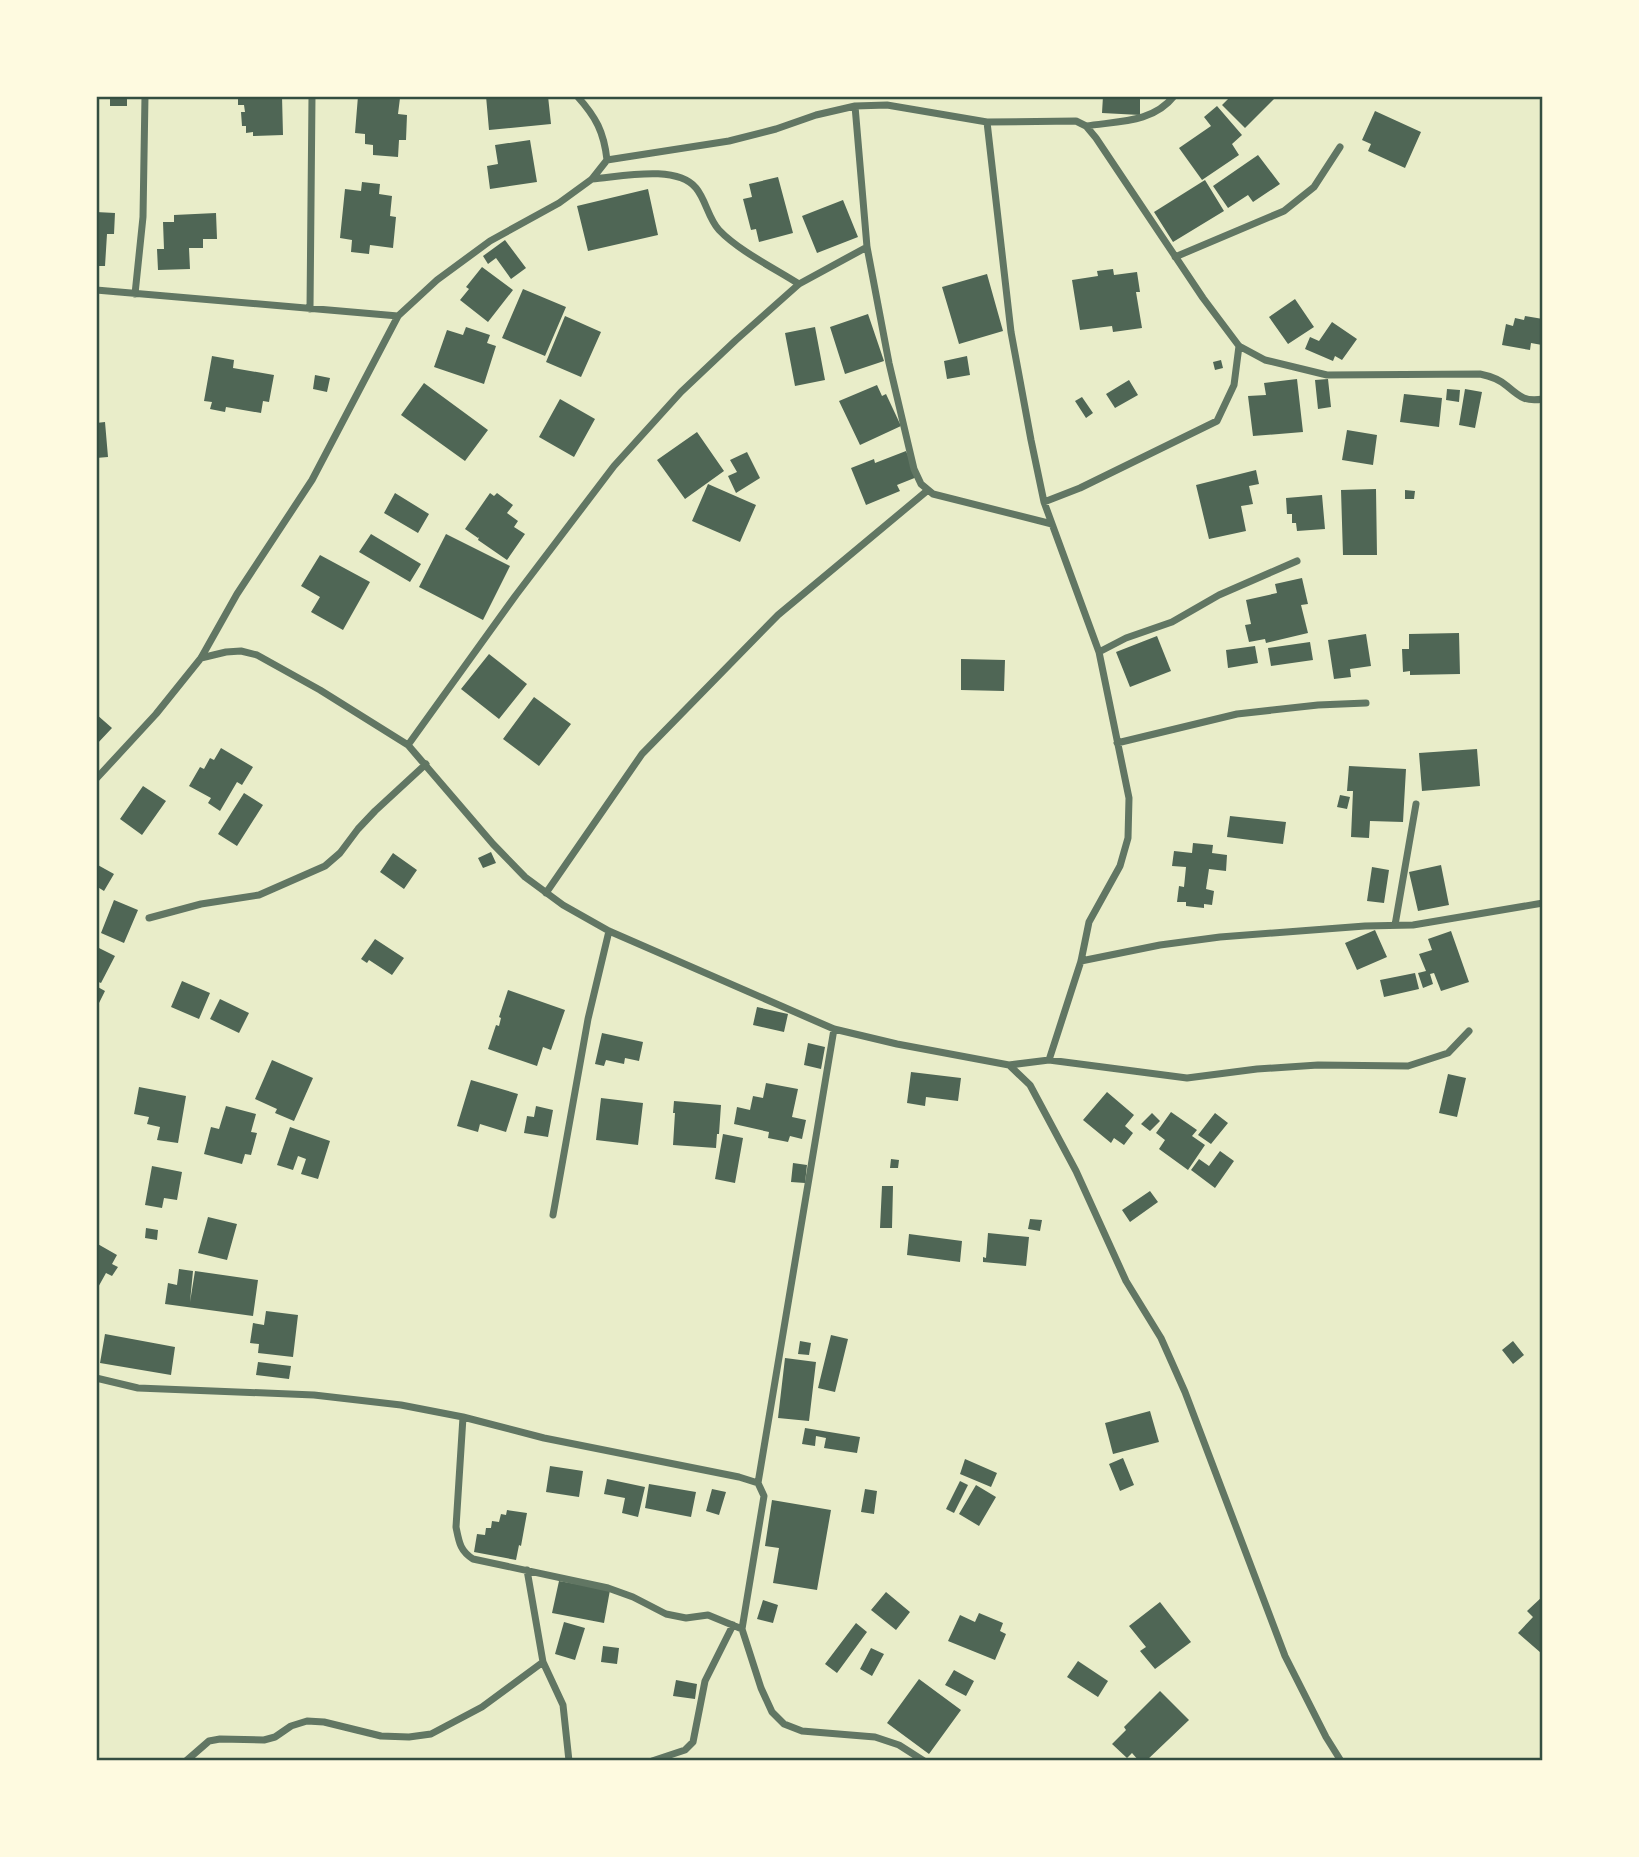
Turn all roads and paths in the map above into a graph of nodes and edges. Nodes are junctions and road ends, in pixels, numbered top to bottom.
1 (145, 96) edge
2 (312, 96) edge
3 (577, 96) edge
4 (1174, 96) edge
5 (855, 106) junction
6 (987, 122) junction
7 (1086, 126) junction
8 (1340, 147) dead end
9 (607, 160) junction
10 (592, 179) junction
11 (867, 247) junction
12 (1175, 257) junction
13 (799, 284) junction
14 (96, 290) edge
15 (135, 294) junction
16 (310, 309) junction
17 (398, 316) junction
18 (1239, 346) junction
19 (1543, 399) edge
20 (928, 490) junction
21 (1044, 502) junction
22 (1052, 524) junction
23 (1297, 561) dead end
24 (1099, 652) junction
25 (201, 658) junction
26 (1366, 703) dead end
27 (1117, 743) junction
28 (408, 745) junction
29 (426, 764) junction
30 (96, 779) edge
31 (1416, 804) dead end
32 (546, 893) junction
33 (1543, 903) edge
34 (149, 918) dead end
35 (1395, 925) junction
36 (609, 931) junction
37 (1081, 961) junction
38 (834, 1029) junction
39 (1469, 1031) dead end
40 (1049, 1060) junction
41 (1009, 1065) junction
42 (553, 1215) dead end
43 (96, 1378) edge
44 (463, 1417) junction
45 (758, 1483) junction
46 (527, 1570) junction
47 (733, 1625) junction
48 (742, 1629) junction
49 (543, 1662) junction
50 (186, 1761) edge
51 (569, 1761) edge
52 (652, 1761) edge
53 (924, 1761) edge
54 (1341, 1761) edge

1 - 15 street
2 - 16 street
3 - 9 street
4 - 7 street
5 - 6 street
5 - 9 street
5 - 11 street
6 - 7 street
6 - 21 street
7 - 12 street
8 - 12 street
9 - 10 street
10 - 13 street
10 - 17 street
11 - 13 street
11 - 20 street
12 - 18 street
13 - 28 street
14 - 15 street
15 - 16 street
16 - 17 street
17 - 25 street
18 - 19 street
18 - 21 street
20 - 22 street
20 - 32 street
21 - 22 street
22 - 24 street
23 - 24 street
24 - 27 street
25 - 28 street
25 - 30 street
26 - 27 street
27 - 37 street
28 - 29 street
29 - 32 street
29 - 34 street
31 - 35 street
32 - 36 street
33 - 35 street
35 - 37 street
36 - 38 street
36 - 42 street
37 - 40 street
38 - 41 street
38 - 45 street
39 - 40 street
40 - 41 street
41 - 54 street
43 - 44 street
44 - 45 street
44 - 46 street
45 - 48 street
46 - 47 street
46 - 49 street
47 - 48 street
47 - 52 street
48 - 53 street
49 - 50 street
49 - 51 street

